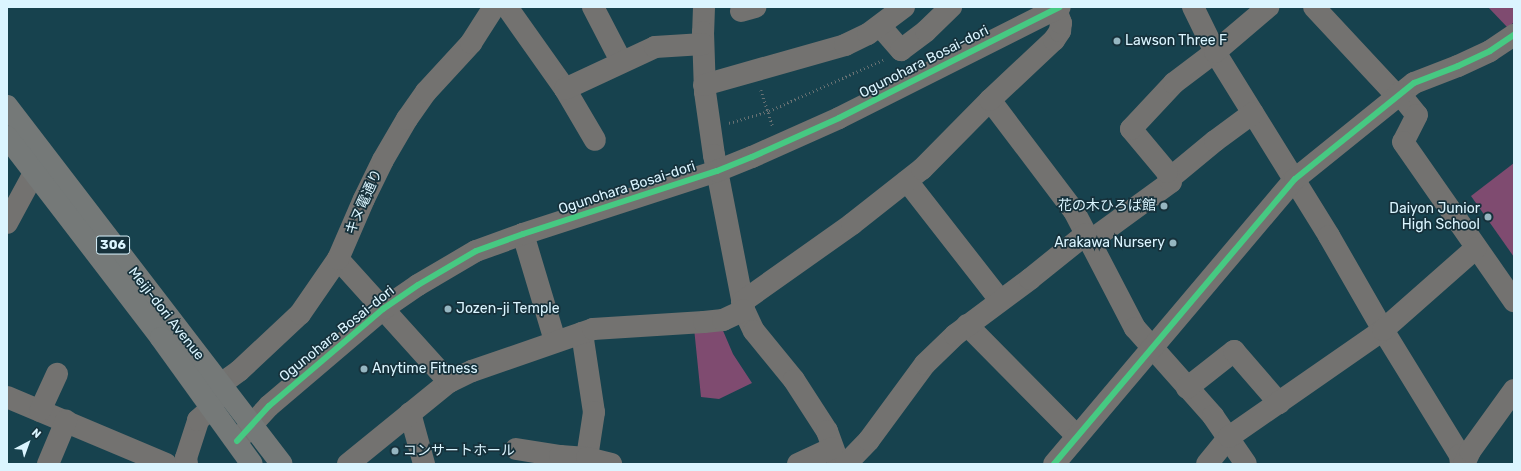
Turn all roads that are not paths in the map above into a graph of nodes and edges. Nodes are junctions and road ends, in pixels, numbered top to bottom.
1 (494, 7) edge
2 (506, 7) edge
3 (593, 7) edge
4 (704, 7) edge
5 (904, 7) edge
6 (951, 7) edge
7 (1193, 7) edge
8 (1268, 7) edge
9 (1314, 7) edge
10 (1058, 8) edge
11 (1032, 13) edge
12 (880, 26) junction
13 (1514, 34) edge
14 (703, 44) junction
15 (1215, 52) junction
16 (621, 61) junction
17 (704, 85) junction
18 (565, 89) junction
19 (1398, 94) junction
20 (990, 100) junction
21 (7, 106) edge
22 (1253, 113) junction
23 (7, 137) edge
24 (595, 140) dead end
25 (718, 171) junction
26 (34, 172) junction
27 (1169, 179) junction
28 (1295, 179) junction
29 (907, 181) junction
30 (7, 223) edge
31 (523, 234) junction
32 (1088, 237) junction
33 (1476, 248) junction
34 (338, 259) junction
35 (1000, 300) junction
36 (1514, 301) edge
37 (743, 306) junction
38 (383, 309) junction
39 (967, 325) junction
40 (1383, 330) junction
41 (582, 333) junction
42 (555, 342) junction
43 (1153, 348) junction
44 (57, 374) dead end
45 (448, 382) junction
46 (221, 384) junction
47 (1187, 388) junction
48 (1514, 390) edge
49 (7, 397) edge
50 (1279, 403) junction
51 (213, 408) junction
52 (40, 411) junction
53 (410, 413) junction
54 (66, 421) junction
55 (252, 425) junction
56 (1077, 436) junction
57 (1229, 437) junction
58 (237, 442) junction
59 (516, 449) dead end
60 (587, 458) junction
61 (839, 459) edge
62 (278, 463) edge
63 (48, 464) edge
64 (166, 464) edge
65 (187, 464) edge
66 (252, 464) edge
67 (348, 464) edge
68 (424, 464) edge
69 (611, 464) edge
70 (798, 464) edge
71 (1054, 464) edge
72 (1207, 464) edge
73 (1246, 464) edge
74 (1461, 464) edge
75 (1464, 464) edge

1 - 34 street, キヌ電通り
2 - 18 street
3 - 16 street
4 - 14 street
5 - 12 street
6 - 12 street
7 - 15 street
8 - 15 street
9 - 19 street
10 - 11 street, Ogunohara Bosai-dori
10 - 20 street
11 - 25 street, Ogunohara Bosai-dori
12 - 17 street
13 - 19 street
14 - 16 street
14 - 17 street
15 - 22 street
15 - 27 street
16 - 18 street
17 - 25 street
18 - 24 street
19 - 28 street
19 - 33 street
20 - 29 street
20 - 32 street
21 - 46 main road, Meiji-dori Avenue / 306
22 - 27 street
22 - 28 street
23 - 26 main road, Meiji-dori Avenue / 306
25 - 31 street, Ogunohara Bosai-dori
25 - 37 street
26 - 30 street
26 - 51 main road, Meiji-dori Avenue / 306
27 - 32 street
28 - 40 street
28 - 43 street
29 - 35 street
29 - 37 street
31 - 38 street, Ogunohara Bosai-dori
31 - 42 street
32 - 35 street
32 - 43 street
33 - 36 street
33 - 40 street
34 - 38 street
34 - 46 street, キヌ電通り
35 - 39 street
37 - 41 street
37 - 61 street
38 - 45 street
38 - 55 street, Ogunohara Bosai-dori
39 - 56 street
39 - 61 street
40 - 50 street
40 - 74 street
41 - 42 street
41 - 60 street
42 - 45 street
43 - 47 street
43 - 56 street
44 - 52 street
45 - 53 street
46 - 55 main road, Meiji-dori Avenue / 306
47 - 50 street
47 - 57 street
48 - 75 street
49 - 52 street
50 - 57 street
51 - 58 main road, Meiji-dori Avenue / 306
51 - 65 street
52 - 54 street
53 - 67 street
53 - 68 street
54 - 63 street
54 - 64 street
55 - 58 street, Ogunohara Bosai-dori
55 - 62 main road, Meiji-dori Avenue / 306
56 - 71 street
57 - 72 street
57 - 73 street
58 - 66 main road, 306
59 - 60 street
60 - 69 street
61 - 70 street

